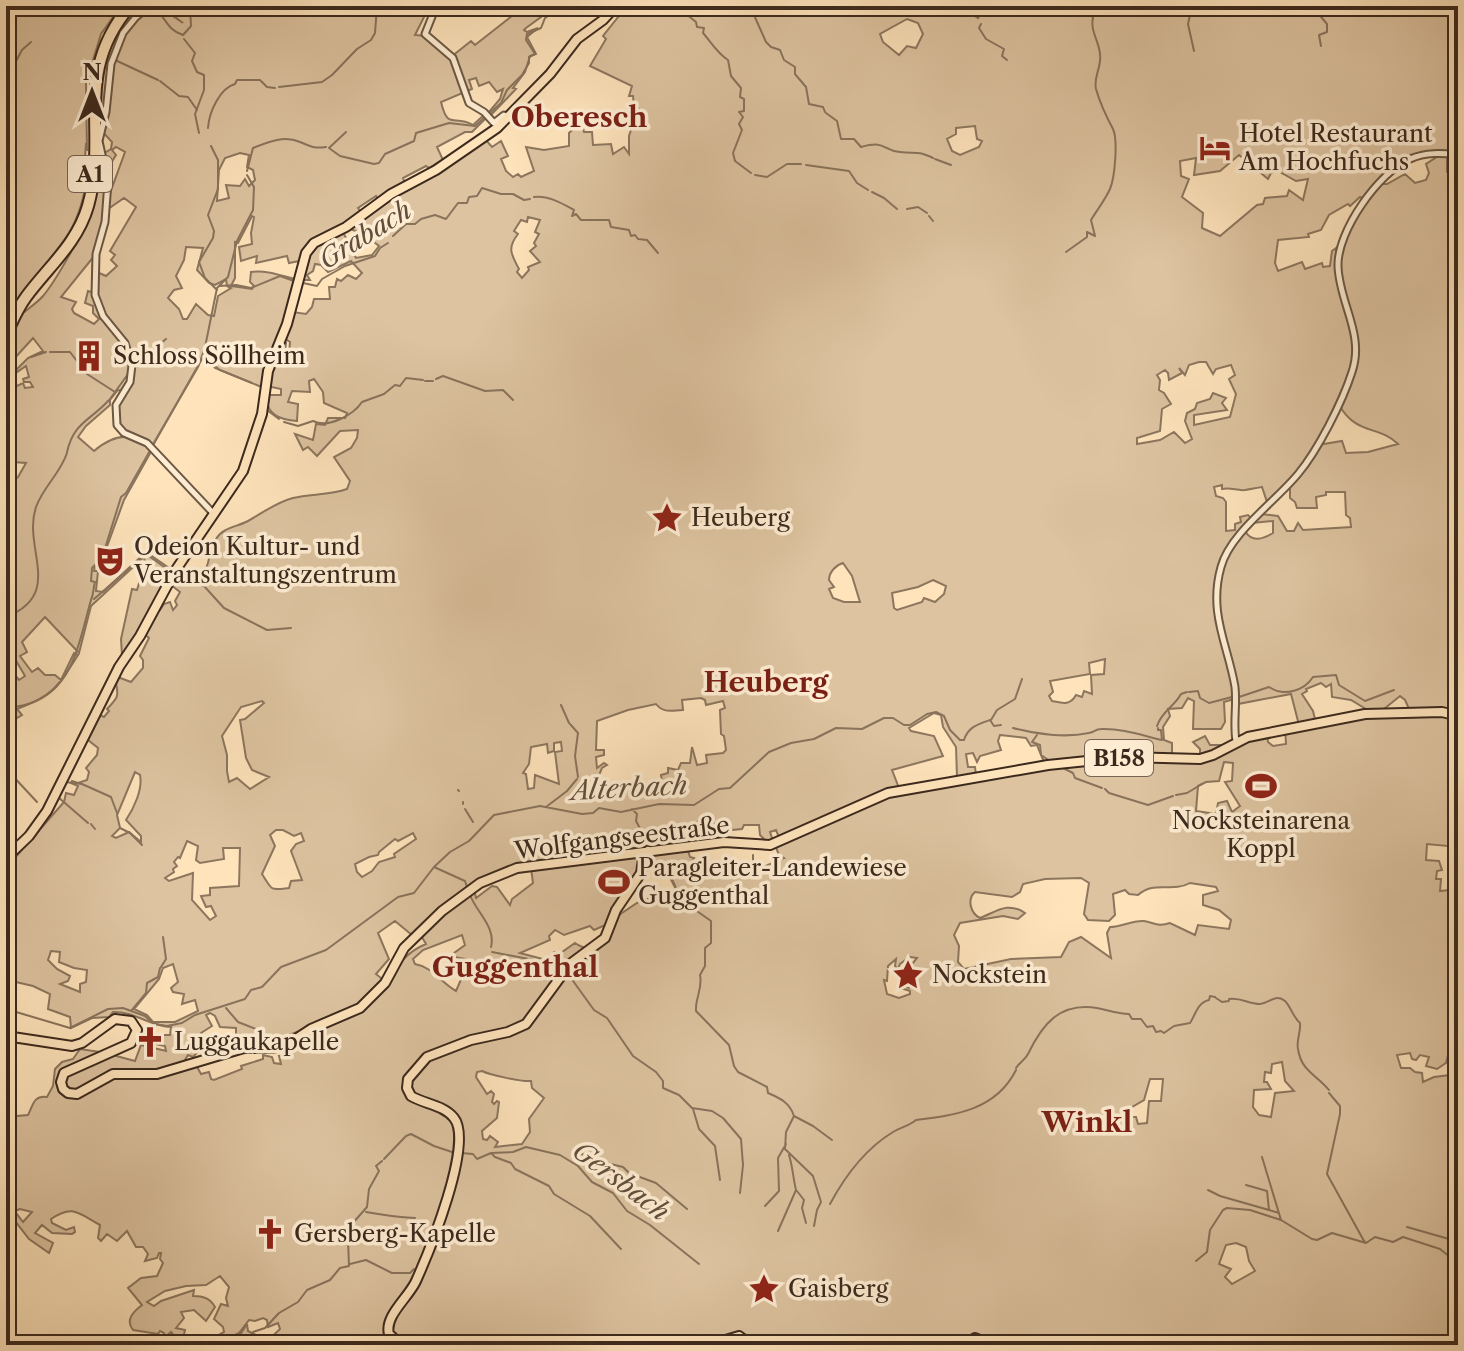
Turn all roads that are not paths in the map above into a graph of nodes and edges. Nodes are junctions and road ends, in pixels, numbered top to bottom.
1 (128, 6) edge
2 (150, 6) edge
3 (410, 6) edge
4 (464, 6) edge
5 (616, 6) edge
6 (433, 14) junction
7 (509, 117) junction
8 (1458, 155) edge
9 (70, 244) junction
10 (65, 257) dead end
11 (19, 314) dead end
12 (7, 330) edge
13 (213, 513) junction
14 (1458, 716) edge
15 (1236, 741) junction
16 (648, 851) junction
17 (632, 853) junction
18 (6, 858) edge
19 (642, 862) junction
20 (6, 1036) edge
21 (723, 1343) edge
22 (401, 1345) edge
23 (743, 1345) edge
24 (964, 1345) edge
25 (981, 1345) edge

1 - 9 highway, A1
1 - 12 highway, A1
2 - 13 street
3 - 6 street
4 - 6 street
5 - 7 main road
6 - 7 street
7 - 13 main road
8 - 15 street
9 - 10 highway
9 - 12 highway, A1
11 - 12 highway
13 - 18 main road
14 - 15 main road, Wolfgangseestraße / B158
15 - 16 main road, Wolfgangseestraße / B158
16 - 17 main road, Wolfgangseestraße / B158
16 - 19 main road
17 - 19 main road
17 - 20 main road, Wolfgangseestraße / B158
19 - 22 main road
21 - 23 main road
24 - 25 main road

